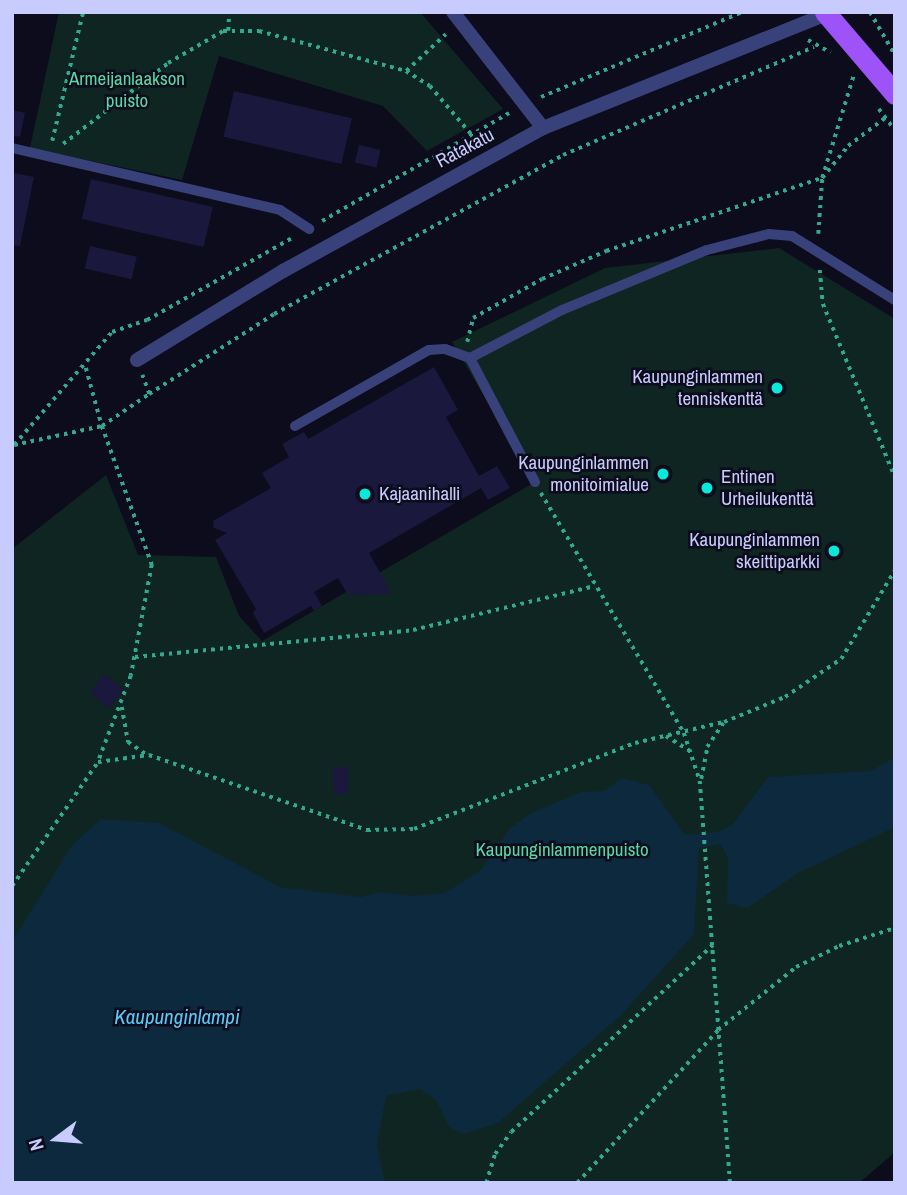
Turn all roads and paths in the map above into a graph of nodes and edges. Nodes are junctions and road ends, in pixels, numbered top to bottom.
1 (83, 12) edge
2 (229, 12) edge
3 (453, 12) edge
4 (742, 12) edge
5 (870, 12) edge
6 (828, 13) edge
7 (796, 25) junction
8 (228, 31) junction
9 (446, 34) dead end
10 (814, 47) junction
11 (895, 55) edge
12 (839, 61) dead end
13 (845, 68) dead end
14 (406, 71) junction
15 (853, 77) junction
16 (861, 87) dead end
17 (895, 94) edge
18 (869, 97) dead end
19 (528, 105) junction
20 (886, 118) junction
21 (543, 128) junction
22 (895, 130) edge
23 (471, 134) junction
24 (12, 148) edge
25 (49, 155) junction
26 (822, 178) junction
27 (309, 229) junction
28 (817, 249) junction
29 (895, 300) edge
30 (470, 358) junction
31 (137, 360) joint
32 (86, 368) junction
33 (149, 394) junction
34 (102, 426) junction
35 (295, 426) dead end
36 (13, 445) edge
37 (895, 477) edge
38 (535, 482) joint
39 (895, 570) edge
40 (595, 586) junction
41 (135, 657) junction
42 (122, 705) junction
43 (724, 722) junction
44 (684, 733) junction
45 (667, 736) junction
46 (692, 752) junction
47 (149, 755) junction
48 (98, 762) junction
49 (700, 781) junction
50 (12, 886) edge
51 (895, 928) edge
52 (713, 945) junction
53 (718, 1030) junction
54 (486, 1183) edge
55 (577, 1183) edge
56 (730, 1183) edge

1 - 25 path
2 - 8 path
3 - 19 street
4 - 19 path
5 - 11 path
6 - 7 street, Ratakatu
6 - 17 main road
7 - 10 path
7 - 21 street, Ratakatu
8 - 14 path
8 - 25 path
9 - 14 path
10 - 12 path
10 - 33 path
13 - 15 path
14 - 23 path
15 - 16 path
15 - 26 path
18 - 20 path
19 - 21 street
19 - 23 path
20 - 22 path
20 - 26 path
21 - 31 street, Ratakatu
23 - 27 path
24 - 25 lane
25 - 27 lane
26 - 28 path
26 - 30 path
27 - 32 path
28 - 29 lane
28 - 30 lane
28 - 37 path
30 - 35 lane
30 - 38 lane
31 - 33 path
32 - 34 path
32 - 36 path
33 - 34 path
34 - 36 path
34 - 41 path
38 - 40 path
39 - 43 path
40 - 41 path
40 - 44 path
41 - 42 path
42 - 47 path
42 - 48 path
43 - 44 path
43 - 49 path
44 - 45 path
44 - 46 path
45 - 46 path
45 - 47 path
46 - 49 path
47 - 48 path
48 - 50 path
49 - 52 path
51 - 53 path
52 - 53 path
52 - 54 path
53 - 55 path
53 - 56 path

